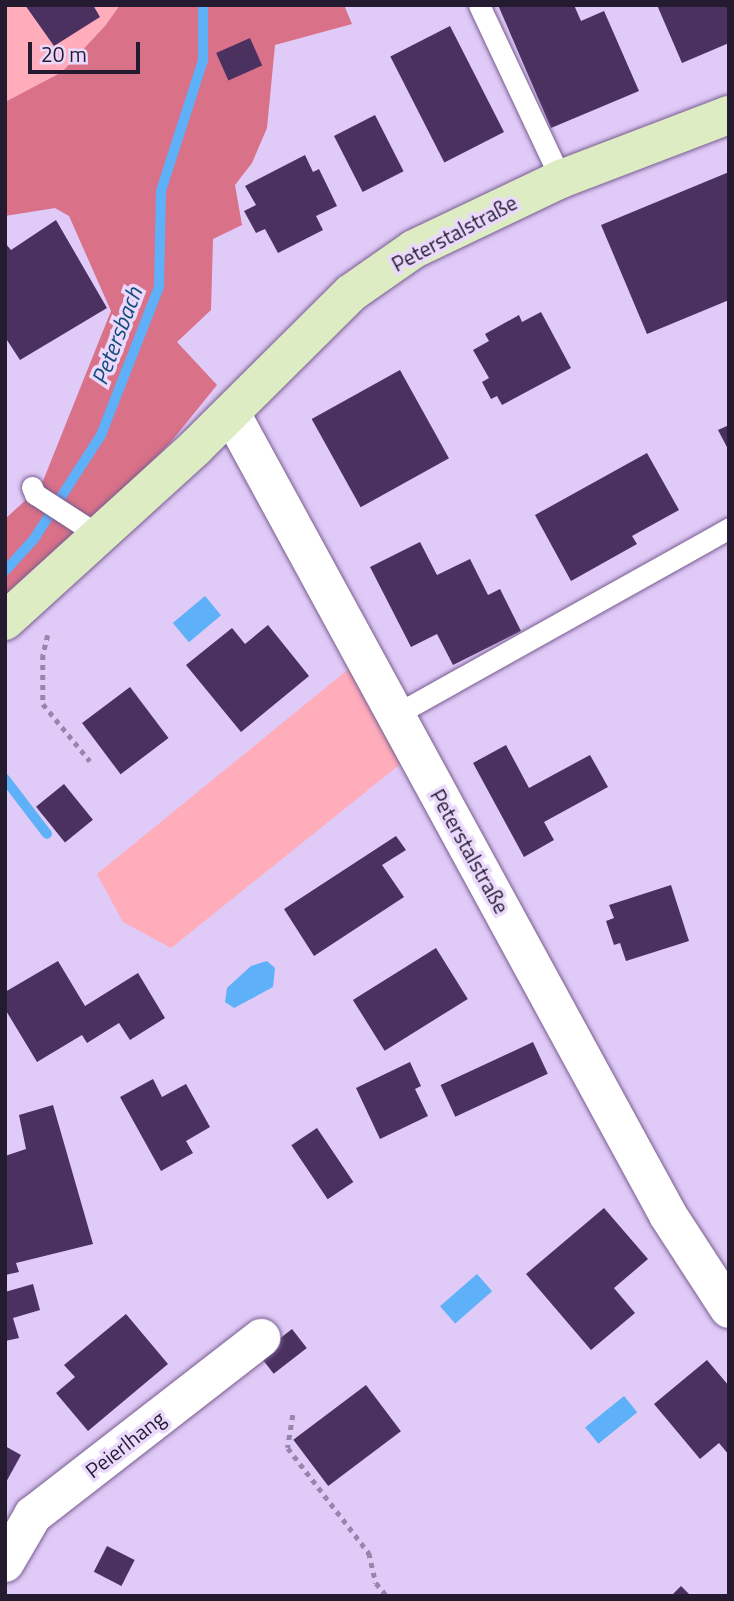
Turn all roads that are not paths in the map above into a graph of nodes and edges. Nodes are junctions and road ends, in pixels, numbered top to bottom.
1 (479, 5) edge
2 (729, 115) edge
3 (561, 179) junction
4 (231, 412) junction
5 (32, 487) dead end
6 (88, 528) junction
7 (729, 528) edge
8 (5, 621) edge
9 (396, 715) junction
10 (720, 1298) edge
11 (261, 1338) dead end
12 (5, 1563) edge

1 - 3 lane
2 - 3 street, Peterstalstraße
3 - 4 street, Peterstalstraße
4 - 6 street, Peterstalstraße
4 - 9 street, Peterstalstraße
5 - 6 lane
6 - 8 street, Peterstalstraße
7 - 9 lane
9 - 10 street, Peterstalstraße
11 - 12 street, Peierlhang

